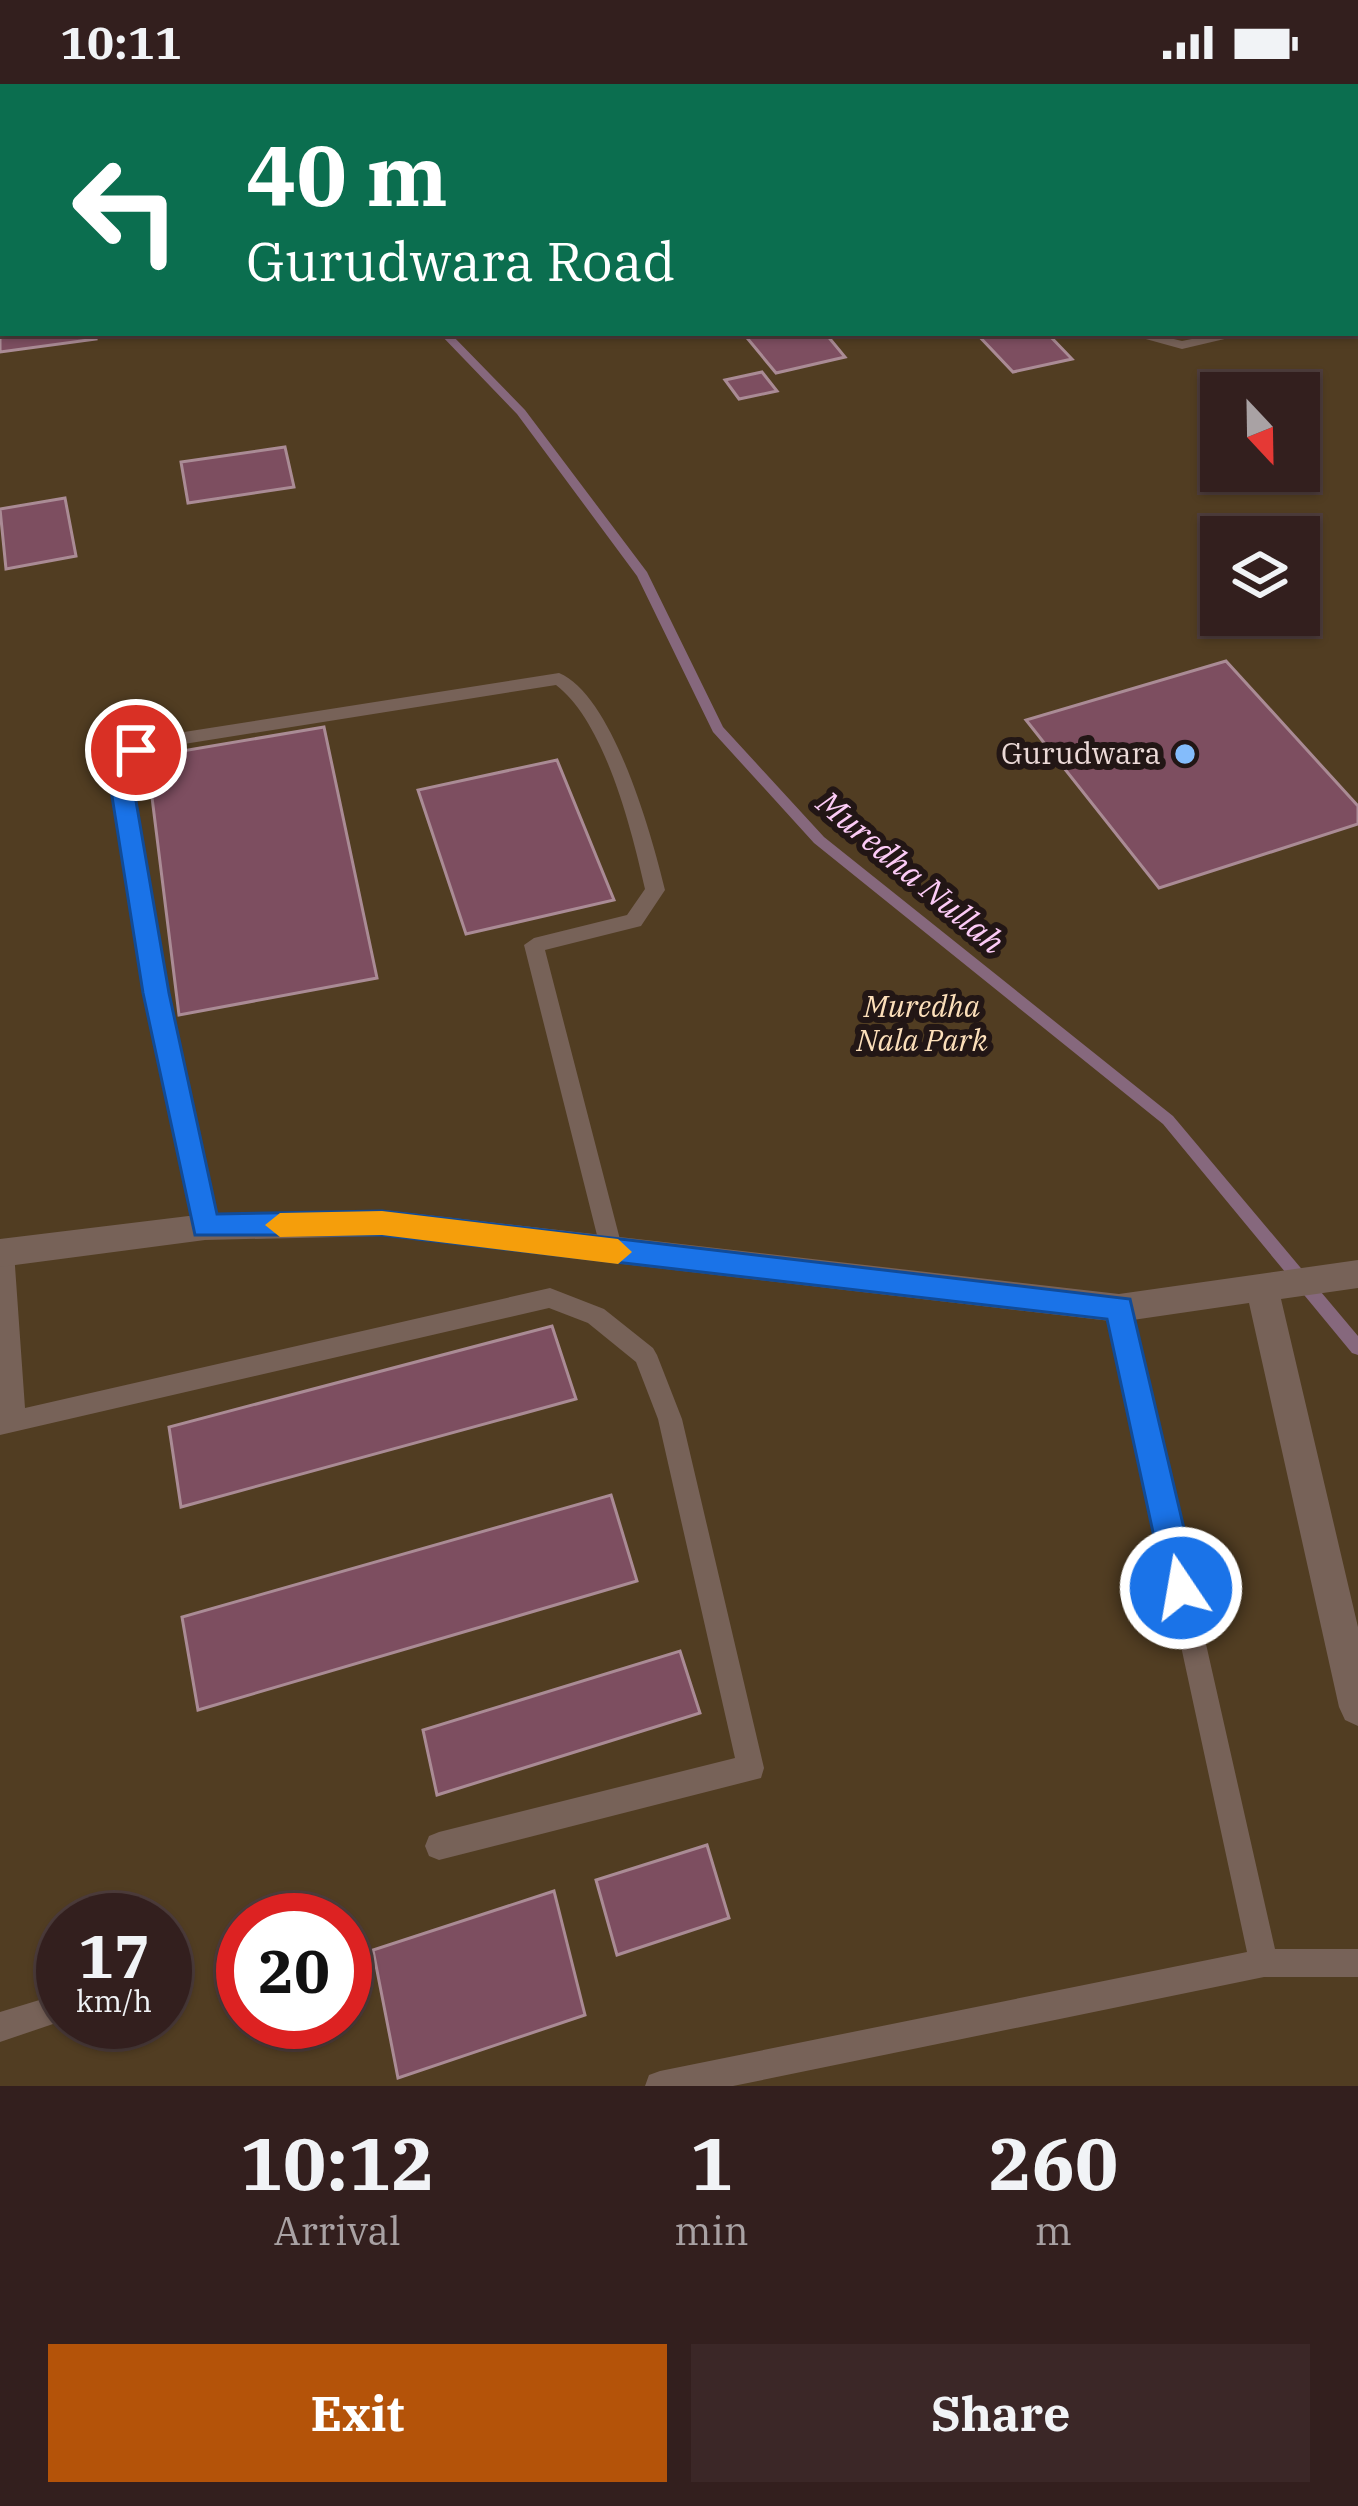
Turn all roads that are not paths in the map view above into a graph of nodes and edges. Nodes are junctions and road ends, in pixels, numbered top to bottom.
1 (1144, 336) edge
2 (1228, 336) edge
3 (205, 1227) junction
4 (612, 1251) junction
5 (2, 1252) edge
6 (1358, 1274) edge
7 (1278, 1289) junction
8 (1119, 1308) junction
9 (7, 1422) edge
10 (1358, 1707) edge
11 (439, 1846) dead end
12 (1264, 1963) junction
13 (1358, 1963) edge
14 (36, 2016) edge
15 (0, 2027) edge
16 (660, 2086) edge

1 - 2 lane
3 - 4 street
3 - 4 lane
3 - 5 street
4 - 8 street
5 - 9 lane
6 - 7 street
7 - 8 street
7 - 10 street
8 - 12 lane
9 - 11 lane
12 - 13 lane
12 - 16 lane
14 - 15 lane

